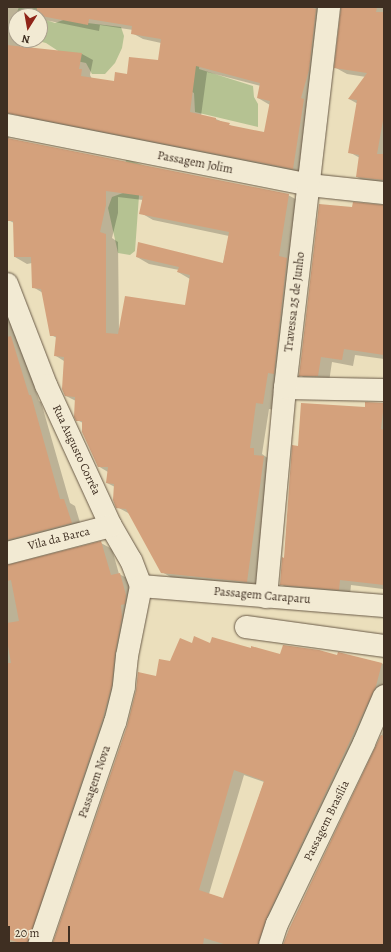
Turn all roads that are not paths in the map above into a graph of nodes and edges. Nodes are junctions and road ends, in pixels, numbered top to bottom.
1 (329, 7) edge
2 (7, 125) edge
3 (309, 186) junction
4 (384, 193) edge
5 (7, 284) edge
6 (285, 388) junction
7 (384, 390) edge
8 (111, 526) junction
9 (7, 554) edge
10 (140, 586) junction
11 (266, 597) junction
12 (384, 606) edge
13 (136, 615) joint
14 (246, 627) dead end
15 (384, 646) edge
16 (384, 696) edge
17 (39, 945) edge
18 (270, 945) edge

1 - 3 street, Travessa 25 de Junho
2 - 3 street, Passagem Jolim
3 - 4 street, Passagem Jolim
3 - 6 street, Travessa 25 de Junho
5 - 8 street, Rua Augusto Corrêa
6 - 7 street
6 - 11 street, Travessa 25 de Junho
8 - 9 street, Vila da Barca
8 - 10 street, Rua Augusto Corrêa
10 - 11 street, Passagem Caraparu
10 - 13 street, Rua Augusto Corrêa
11 - 12 street, Passagem Caraparu
13 - 17 street, Passagem Nova
14 - 15 street
16 - 18 street, Passagem Brasília

